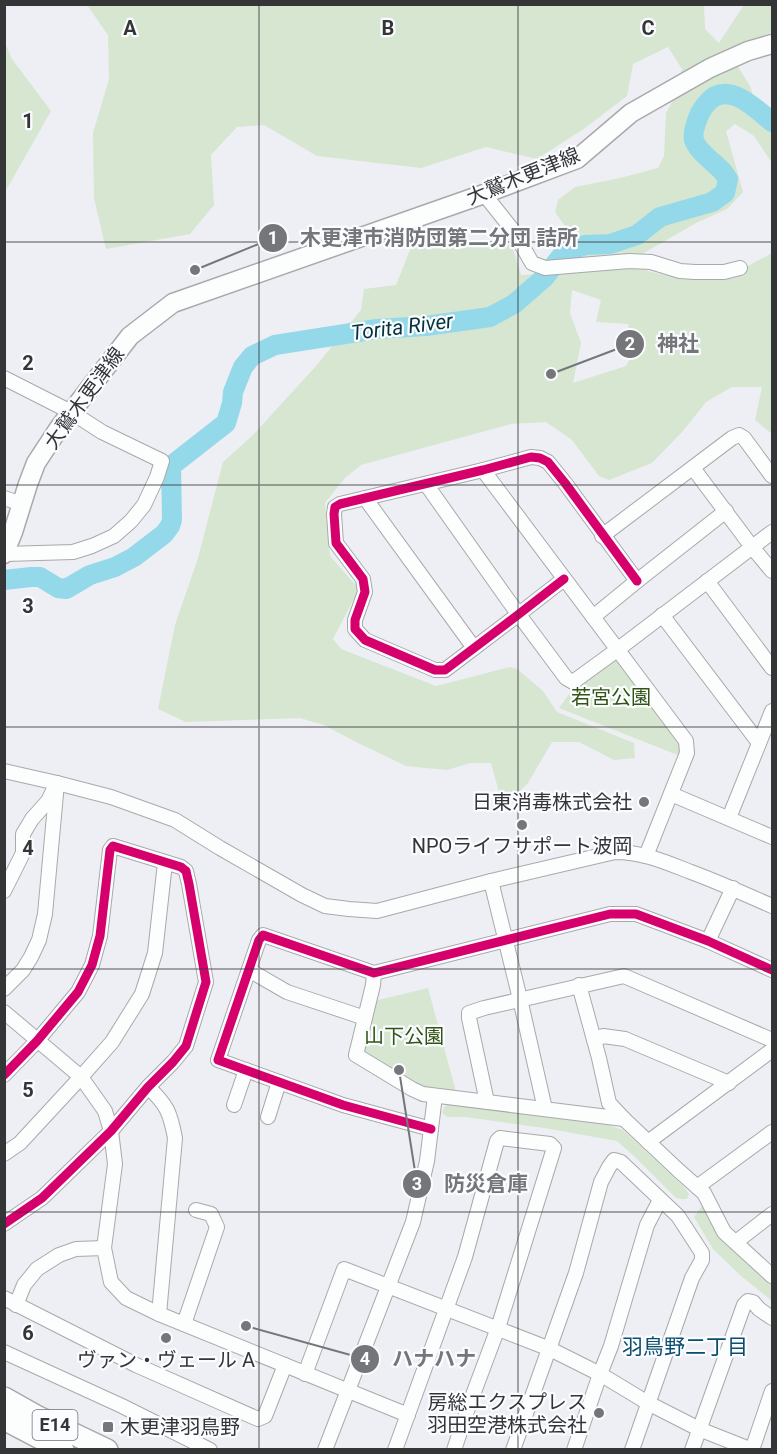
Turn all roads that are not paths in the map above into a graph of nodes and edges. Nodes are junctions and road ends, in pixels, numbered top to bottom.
1 (772, 44) edge
2 (484, 194) junction
3 (740, 268) dead end
4 (4, 378) edge
5 (71, 412) junction
6 (693, 468) junction
7 (483, 470) junction
8 (772, 476) edge
9 (426, 484) junction
10 (365, 498) junction
11 (13, 501) edge
12 (726, 511) junction
13 (772, 532) edge
14 (602, 536) junction
15 (752, 547) junction
16 (5, 554) edge
17 (772, 571) edge
18 (564, 579) junction
19 (637, 581) junction
20 (707, 581) junction
21 (519, 614) junction
22 (662, 615) junction
23 (593, 617) junction
24 (474, 648) junction
25 (617, 650) junction
26 (772, 668) edge
27 (772, 711) edge
28 (759, 744) junction
29 (4, 771) edge
30 (57, 783) junction
31 (671, 794) junction
32 (729, 818) junction
33 (772, 837) edge
34 (646, 856) junction
35 (165, 863) junction
36 (491, 881) junction
37 (732, 888) junction
38 (4, 891) edge
39 (772, 906) edge
40 (506, 940) junction
41 (708, 941) junction
42 (249, 970) junction
43 (772, 970) edge
44 (374, 973) junction
45 (579, 985) junction
46 (4, 989) edge
47 (520, 999) junction
48 (4, 1011) edge
49 (365, 1018) junction
50 (594, 1040) junction
51 (772, 1040) edge
52 (37, 1041) junction
53 (772, 1050) edge
54 (246, 1070) junction
55 (4, 1075) edge
56 (81, 1077) junction
57 (279, 1082) junction
58 (729, 1083) junction
59 (148, 1087) junction
60 (435, 1096) junction
61 (487, 1102) junction
62 (234, 1106) dead end
63 (545, 1109) junction
64 (268, 1117) dead end
65 (624, 1119) junction
66 (430, 1129) junction
67 (111, 1131) junction
68 (772, 1132) edge
69 (648, 1142) junction
70 (4, 1154) edge
71 (698, 1187) junction
72 (660, 1200) junction
73 (196, 1210) dead end
74 (772, 1214) edge
75 (4, 1224) edge
76 (736, 1242) junction
77 (104, 1248) junction
78 (772, 1276) edge
79 (388, 1286) junction
80 (10, 1301) edge
81 (446, 1309) junction
82 (159, 1314) junction
83 (772, 1318) edge
84 (183, 1324) junction
85 (498, 1328) junction
86 (550, 1349) junction
87 (4, 1352) edge
88 (285, 1365) junction
89 (305, 1374) junction
90 (600, 1374) junction
91 (772, 1391) edge
92 (348, 1392) junction
93 (4, 1398) edge
94 (648, 1403) junction
95 (408, 1415) junction
96 (4, 1419) edge
97 (699, 1429) junction
98 (63, 1449) edge
99 (107, 1449) edge
100 (210, 1449) edge
101 (325, 1449) edge
102 (395, 1449) edge
103 (454, 1449) edge
104 (513, 1449) edge
105 (574, 1449) edge
106 (632, 1449) edge
107 (692, 1449) edge
108 (752, 1449) edge

1 - 2 main road, 大鷲木更津線
2 - 3 street
2 - 5 main road, 大鷲木更津線
4 - 5 street
5 - 11 main road, 大鷲木更津線
5 - 16 street
6 - 8 street
6 - 12 street
6 - 14 street
7 - 9 street
7 - 14 street
7 - 18 street
9 - 10 street
9 - 21 street
10 - 24 street
10 - 24 street
11 - 16 main road, 大鷲木更津線
12 - 15 street
12 - 19 street
13 - 15 street
14 - 19 street
15 - 17 street
15 - 20 street
18 - 21 street
18 - 23 street
19 - 23 street
20 - 22 street
20 - 26 street
21 - 24 street
21 - 25 street
22 - 25 street
22 - 28 street
23 - 25 street
25 - 31 street
27 - 28 street
28 - 32 street
29 - 30 street
30 - 36 street
30 - 38 street
30 - 46 street
31 - 32 street
31 - 34 street
32 - 33 street
34 - 36 street
34 - 37 street
35 - 52 street
35 - 56 street
35 - 59 street
36 - 40 street
37 - 39 street
37 - 41 street
40 - 41 street
40 - 44 street
40 - 47 street
41 - 43 street
42 - 44 street
42 - 49 street
42 - 54 street
44 - 49 street
45 - 47 street
45 - 50 street
45 - 51 street
47 - 61 street
47 - 63 street
48 - 52 street
49 - 60 street
50 - 58 street
50 - 65 street
52 - 55 street
52 - 56 street
53 - 58 street
54 - 57 street
54 - 62 street
56 - 67 street
56 - 70 street
57 - 64 street
57 - 66 street
58 - 69 street
59 - 67 street
59 - 82 street
60 - 61 street
60 - 66 street
61 - 63 street
63 - 65 street
65 - 69 street
66 - 79 street
67 - 75 street
67 - 77 street
68 - 71 street
69 - 71 street
71 - 76 street
72 - 86 street
72 - 90 street
72 - 94 street
73 - 84 street
74 - 76 street
76 - 78 street
77 - 80 street
77 - 82 street
79 - 81 street
79 - 89 street
79 - 92 street
80 - 88 street
81 - 85 street
81 - 85 street
81 - 95 street
82 - 84 street
83 - 97 street
84 - 88 street
85 - 86 street
85 - 103 street
86 - 90 street
86 - 104 street
87 - 100 street
88 - 89 street
89 - 92 street
90 - 94 street
90 - 105 street
91 - 108 street
92 - 95 street
92 - 101 street
93 - 99 highway, E14
94 - 97 street
94 - 106 street
95 - 102 street
96 - 98 highway, E14
97 - 107 street
97 - 108 street

